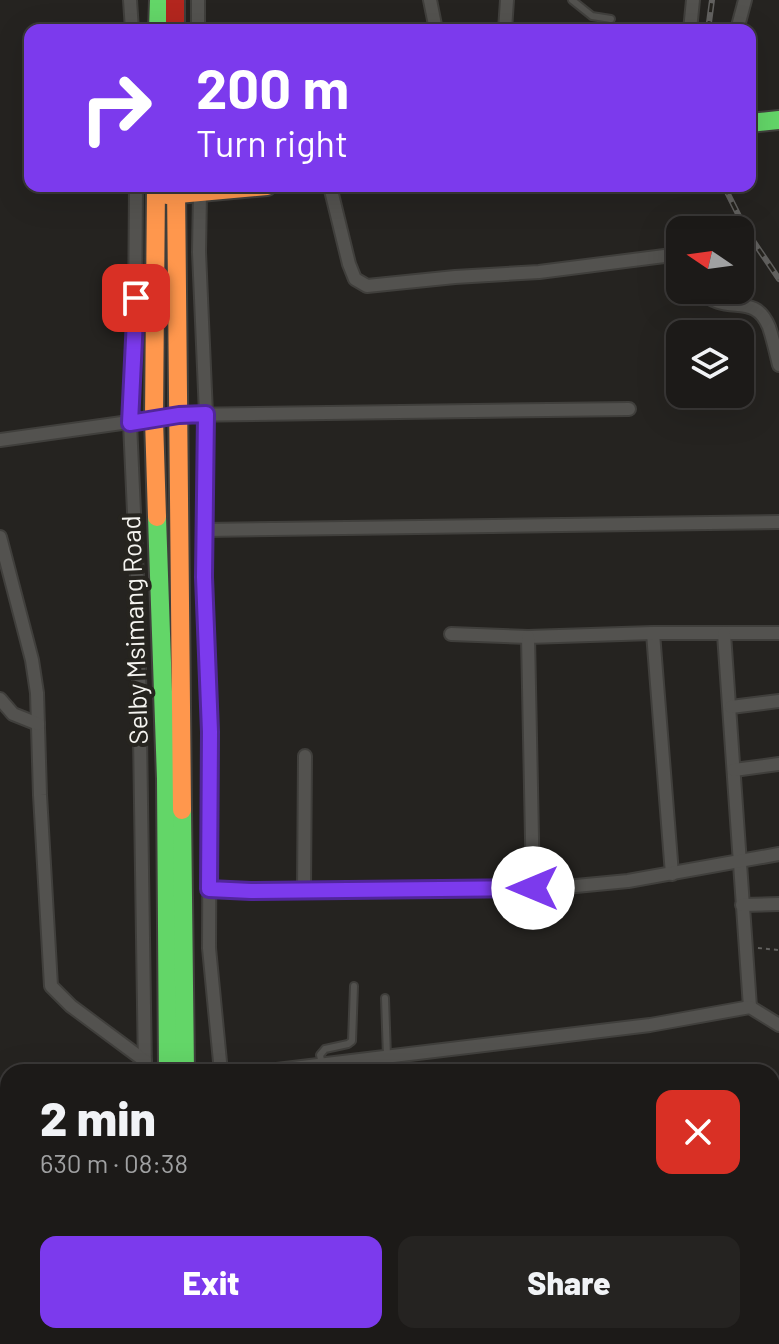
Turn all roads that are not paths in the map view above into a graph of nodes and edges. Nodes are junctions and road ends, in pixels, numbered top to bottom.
1 (130, 0) edge
2 (159, 0) edge
3 (175, 0) edge
4 (198, 0) edge
5 (430, 0) edge
6 (507, 0) edge
7 (572, 0) edge
8 (693, 0) edge
9 (745, 0) edge
10 (611, 19) dead end
11 (132, 24) edge
12 (158, 24) edge
13 (175, 24) edge
14 (198, 24) edge
15 (435, 24) edge
16 (505, 24) edge
17 (691, 24) edge
18 (739, 24) edge
19 (779, 120) edge
20 (756, 122) edge
21 (136, 192) edge
22 (156, 192) edge
23 (176, 192) edge
24 (203, 192) edge
25 (331, 192) edge
26 (666, 256) edge
27 (738, 304) edge
28 (779, 365) edge
29 (629, 409) dead end
30 (206, 414) junction
31 (179, 415) junction
32 (154, 419) junction
33 (130, 423) junction
34 (0, 440) edge
35 (779, 522) edge
36 (204, 530) junction
37 (0, 537) edge
38 (653, 633) junction
39 (779, 633) edge
40 (451, 634) dead end
41 (724, 634) junction
42 (528, 637) junction
43 (0, 699) edge
44 (779, 701) edge
45 (731, 707) junction
46 (38, 724) junction
47 (305, 756) dead end
48 (779, 764) edge
49 (734, 770) junction
50 (779, 854) edge
51 (739, 861) junction
52 (672, 874) junction
53 (533, 888) junction
54 (209, 889) junction
55 (304, 890) junction
56 (779, 904) edge
57 (742, 905) junction
58 (354, 986) dead end
59 (385, 998) dead end
60 (750, 1007) junction
61 (779, 1025) edge
62 (387, 1057) junction
63 (141, 1064) edge
64 (145, 1064) edge
65 (168, 1064) edge
66 (185, 1064) edge
67 (220, 1064) edge
68 (322, 1064) edge
69 (330, 1064) edge

1 - 11 street
2 - 12 main road
3 - 13 main road
4 - 14 street
5 - 15 street
6 - 16 street
7 - 10 lane
8 - 17 street
9 - 18 street
19 - 20 main road
21 - 33 street
22 - 32 main road, Selby Msimang Road
23 - 31 main road, Selby Msimang Road
24 - 30 street
25 - 26 street
27 - 28 street
29 - 30 street
30 - 31 street
30 - 36 street
31 - 32 street
31 - 66 main road, Selby Msimang Road
32 - 33 street
32 - 65 main road, Selby Msimang Road
33 - 34 street
33 - 64 street
35 - 36 street
36 - 54 street
37 - 46 street
38 - 41 street
38 - 42 street
38 - 52 street
39 - 41 street
40 - 42 street
41 - 45 street
42 - 53 street
43 - 46 street
44 - 45 street
45 - 49 street
46 - 63 street
47 - 55 street
48 - 49 street
49 - 51 street
50 - 51 street
51 - 52 street
51 - 57 street
52 - 53 street
53 - 55 street
54 - 55 street
54 - 67 street
56 - 57 street
57 - 60 street
58 - 68 lane
59 - 62 lane
60 - 61 street
60 - 62 street
62 - 69 street

